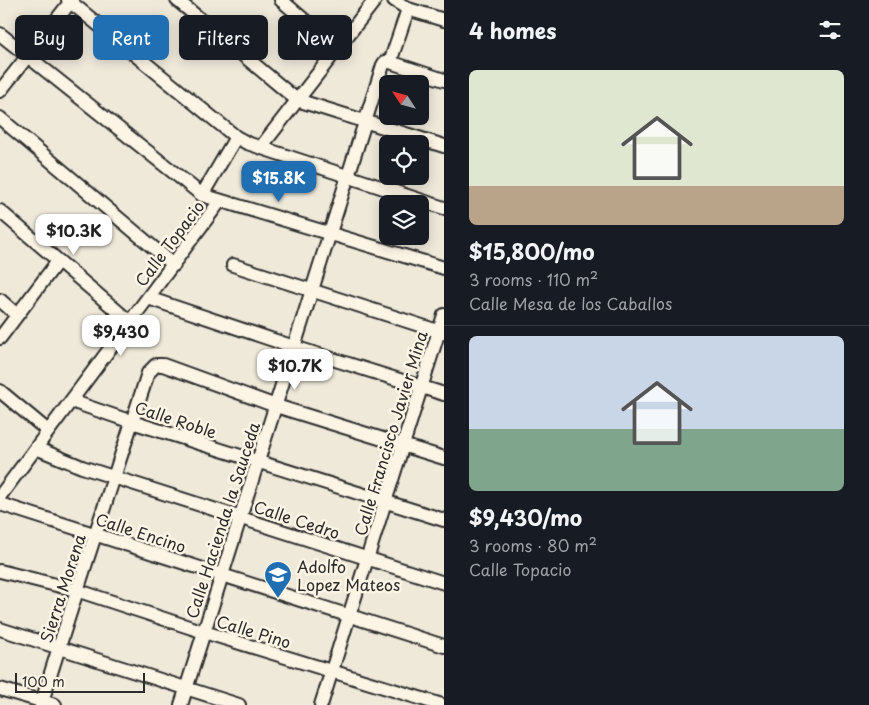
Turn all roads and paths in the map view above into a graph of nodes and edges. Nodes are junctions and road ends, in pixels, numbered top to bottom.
1 (177, 0) edge
2 (281, 0) edge
3 (375, 0) edge
4 (394, 0) edge
5 (70, 1) edge
6 (408, 9) junction
7 (59, 15) edge
8 (298, 15) edge
9 (444, 20) edge
10 (352, 29) edge
11 (0, 34) edge
12 (15, 46) edge
13 (25, 60) edge
14 (33, 60) edge
15 (328, 60) edge
16 (389, 62) junction
17 (444, 80) edge
18 (0, 91) edge
19 (297, 100) junction
20 (0, 118) edge
21 (366, 122) junction
22 (236, 137) junction
23 (444, 146) edge
24 (261, 147) junction
25 (349, 176) junction
26 (202, 195) junction
27 (220, 201) junction
28 (444, 208) edge
29 (0, 211) edge
30 (331, 232) junction
31 (58, 261) junction
32 (174, 265) junction
33 (233, 265) dead end
34 (444, 268) edge
35 (312, 290) junction
36 (148, 298) junction
37 (0, 300) edge
38 (18, 315) junction
39 (444, 315) edge
40 (130, 322) junction
41 (442, 332) edge
42 (0, 338) edge
43 (294, 347) junction
44 (421, 387) junction
45 (0, 390) edge
46 (444, 394) edge
47 (71, 401) junction
48 (276, 406) junction
49 (132, 422) junction
50 (48, 432) junction
51 (404, 444) junction
52 (36, 448) junction
53 (444, 458) edge
54 (258, 462) junction
55 (114, 478) junction
56 (4, 482) edge
57 (0, 496) edge
58 (385, 502) junction
59 (0, 504) edge
60 (240, 518) junction
61 (444, 520) edge
62 (96, 535) junction
63 (367, 559) junction
64 (0, 571) edge
65 (222, 575) junction
66 (444, 583) edge
67 (76, 590) junction
68 (350, 616) junction
69 (0, 629) edge
70 (204, 632) junction
71 (444, 646) edge
72 (60, 647) junction
73 (332, 671) junction
74 (0, 689) edge
75 (186, 689) junction
76 (42, 703) edge
77 (55, 705) edge
78 (181, 705) edge
79 (239, 705) edge
80 (322, 705) edge
81 (442, 705) edge

1 - 19 street
2 - 8 street
3 - 10 street
4 - 6 street
5 - 7 street
5 - 22 street
6 - 9 street
6 - 16 street, Calle Hacienda la Sauceda
11 - 12 street
13 - 18 street
14 - 26 street
15 - 19 street
16 - 17 street
16 - 21 street, Calle Hacienda la Sauceda
19 - 21 street
19 - 24 street
20 - 32 street
21 - 23 street
21 - 25 street, Calle Hacienda la Sauceda
22 - 24 street
22 - 26 street, Calle Topacio
24 - 25 street
25 - 28 street
25 - 30 street, Calle Hacienda la Sauceda
26 - 27 street
27 - 30 street
27 - 32 street, Calle Topacio
29 - 31 street
30 - 34 street
30 - 35 street, Calle Hacienda la Sauceda
31 - 38 street
31 - 40 street
32 - 36 street, Calle Topacio
33 - 35 street
35 - 41 street
35 - 43 street, Calle Hacienda la Sauceda
36 - 40 street, Calle Topacio
36 - 43 street
37 - 38 street
38 - 42 street
39 - 41 street, Calle Francisco Javier Mina
40 - 47 street, Calle Topacio
41 - 44 street, Calle Francisco Javier Mina
43 - 44 street
43 - 48 street, Calle Hacienda la Sauceda
44 - 46 street
44 - 51 street, Calle Francisco Javier Mina
45 - 50 street
47 - 49 street, Calle Roble
47 - 50 street, Calle Topacio
48 - 49 street, Sierra Morena
48 - 51 street
48 - 54 street, Calle Hacienda la Sauceda
49 - 54 street, Calle Roble
49 - 55 street, Sierra Morena
50 - 52 street, Calle Topacio
51 - 53 street
51 - 58 street, Calle Francisco Javier Mina
52 - 55 street, Calle Cedro
52 - 56 street, Calle Topacio
54 - 58 street, Calle Roble
54 - 60 street, Calle Hacienda la Sauceda
55 - 60 street, Calle Cedro
55 - 62 street, Sierra Morena
56 - 57 street, Calle Topacio
58 - 61 street, Calle Roble
58 - 63 street, Calle Francisco Javier Mina
59 - 62 street, Calle Encino
60 - 63 street, Calle Cedro
60 - 65 street, Calle Hacienda la Sauceda
62 - 65 street, Calle Encino
62 - 67 street, Sierra Morena
63 - 66 street, Calle Cedro
63 - 68 street, Calle Francisco Javier Mina
64 - 67 street, Calle Pino
65 - 68 street, Calle Encino
65 - 70 street, Calle Hacienda la Sauceda
67 - 70 street, Calle Pino
67 - 72 street, Sierra Morena
68 - 71 street, Calle Encino
68 - 73 street, Calle Francisco Javier Mina
69 - 72 street
70 - 73 street, Calle Pino
70 - 75 street, Calle Hacienda la Sauceda
72 - 75 street
72 - 76 street, Sierra Morena
73 - 80 street, Calle Francisco Javier Mina
73 - 81 street, Calle Pino
74 - 76 street
75 - 78 street, Calle Hacienda la Sauceda
75 - 79 street
76 - 77 street

